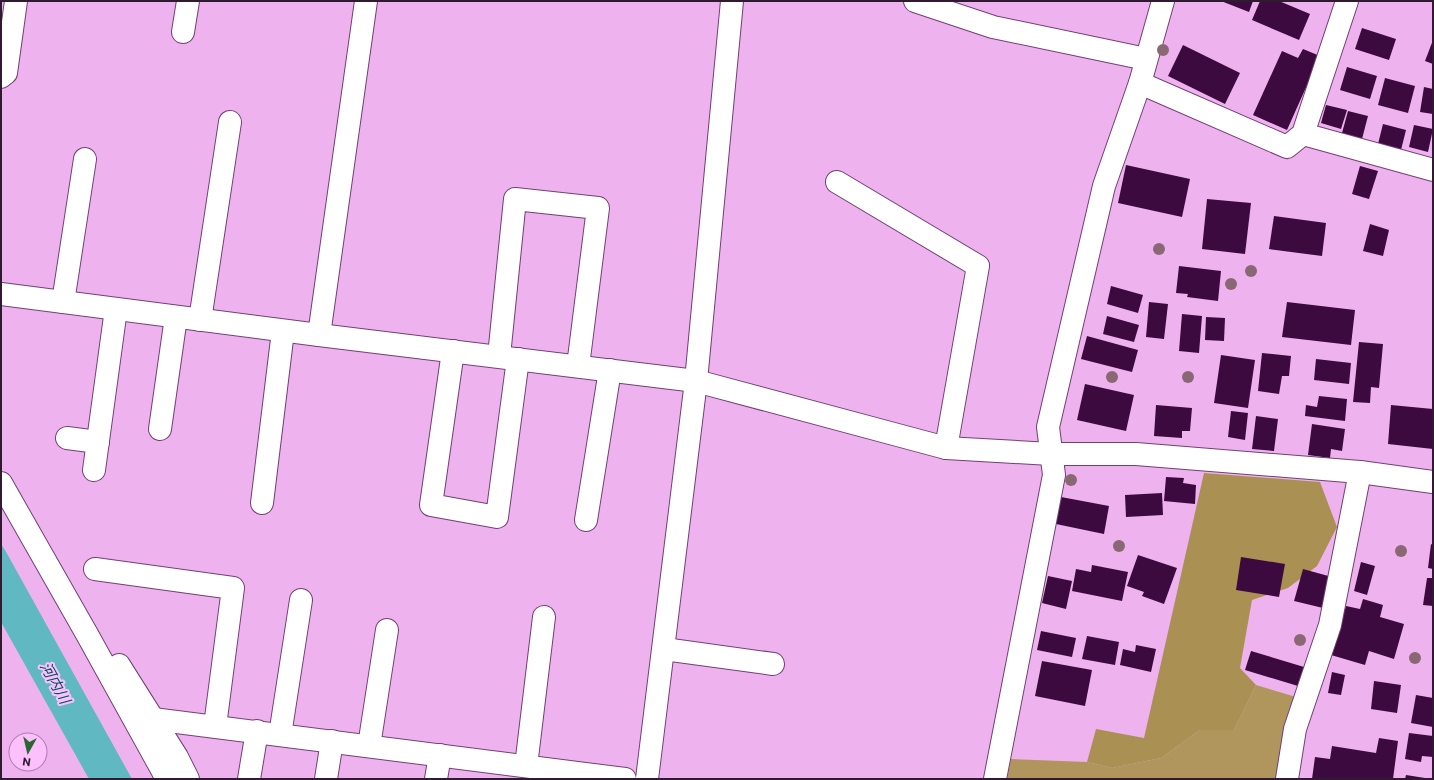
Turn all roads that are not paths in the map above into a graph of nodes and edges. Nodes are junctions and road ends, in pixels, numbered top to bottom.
1 (16, 1) edge
2 (188, 1) edge
3 (366, 1) edge
4 (732, 1) edge
5 (915, 1) edge
6 (1163, 1) edge
7 (1347, 1) edge
8 (183, 32) dead end
9 (1146, 59) junction
10 (1, 77) edge
11 (1140, 83) junction
12 (230, 122) dead end
13 (1303, 134) junction
14 (84, 159) dead end
15 (1433, 170) edge
16 (837, 182) dead end
17 (1, 294) edge
18 (63, 302) junction
19 (116, 309) junction
20 (176, 317) junction
21 (200, 320) junction
22 (283, 330) junction
23 (320, 335) junction
24 (453, 351) junction
25 (508, 357) junction
26 (578, 366) junction
27 (610, 370) junction
28 (696, 381) junction
29 (160, 429) dead end
30 (67, 438) dead end
31 (98, 442) junction
32 (946, 448) junction
33 (1051, 454) junction
34 (94, 470) dead end
35 (1360, 472) junction
36 (1433, 482) edge
37 (1, 483) edge
38 (262, 503) dead end
39 (586, 520) dead end
40 (95, 569) dead end
41 (301, 600) dead end
42 (544, 617) dead end
43 (387, 630) dead end
44 (95, 648) junction
45 (664, 649) junction
46 (773, 664) dead end
47 (154, 719) junction
48 (215, 726) junction
49 (256, 731) junction
50 (280, 734) junction
51 (332, 741) junction
52 (369, 746) junction
53 (440, 755) junction
54 (526, 766) junction
55 (503, 771) edge
56 (167, 779) edge
57 (188, 779) edge
58 (249, 779) edge
59 (326, 779) edge
60 (436, 779) edge
61 (625, 779) edge
62 (647, 779) edge
63 (996, 779) edge
64 (1287, 779) edge

1 - 10 street
2 - 8 street
3 - 23 street
4 - 28 street
5 - 9 street
6 - 9 street
7 - 13 street
9 - 11 street
11 - 13 street
11 - 33 street
12 - 21 street
13 - 15 street
14 - 18 street
16 - 32 street
17 - 18 street
18 - 19 street
19 - 20 street
19 - 31 street
20 - 21 street
20 - 29 street
21 - 22 street
22 - 23 street
22 - 38 street
23 - 24 street
24 - 25 street
24 - 25 street
25 - 26 street
25 - 26 street
26 - 27 street
27 - 28 street
27 - 39 street
28 - 32 street
28 - 45 street
30 - 31 street
31 - 34 street
32 - 33 street
33 - 35 street
33 - 63 street
35 - 36 street
35 - 64 street
37 - 44 street
40 - 48 street
41 - 50 street
42 - 54 street
43 - 52 street
44 - 47 street
44 - 56 street
45 - 46 street
45 - 62 street
47 - 48 street
47 - 57 street
48 - 49 street
49 - 50 street
49 - 58 street
50 - 51 street
51 - 52 street
51 - 59 street
52 - 53 street
53 - 55 street
53 - 60 street
54 - 55 street
54 - 61 street

